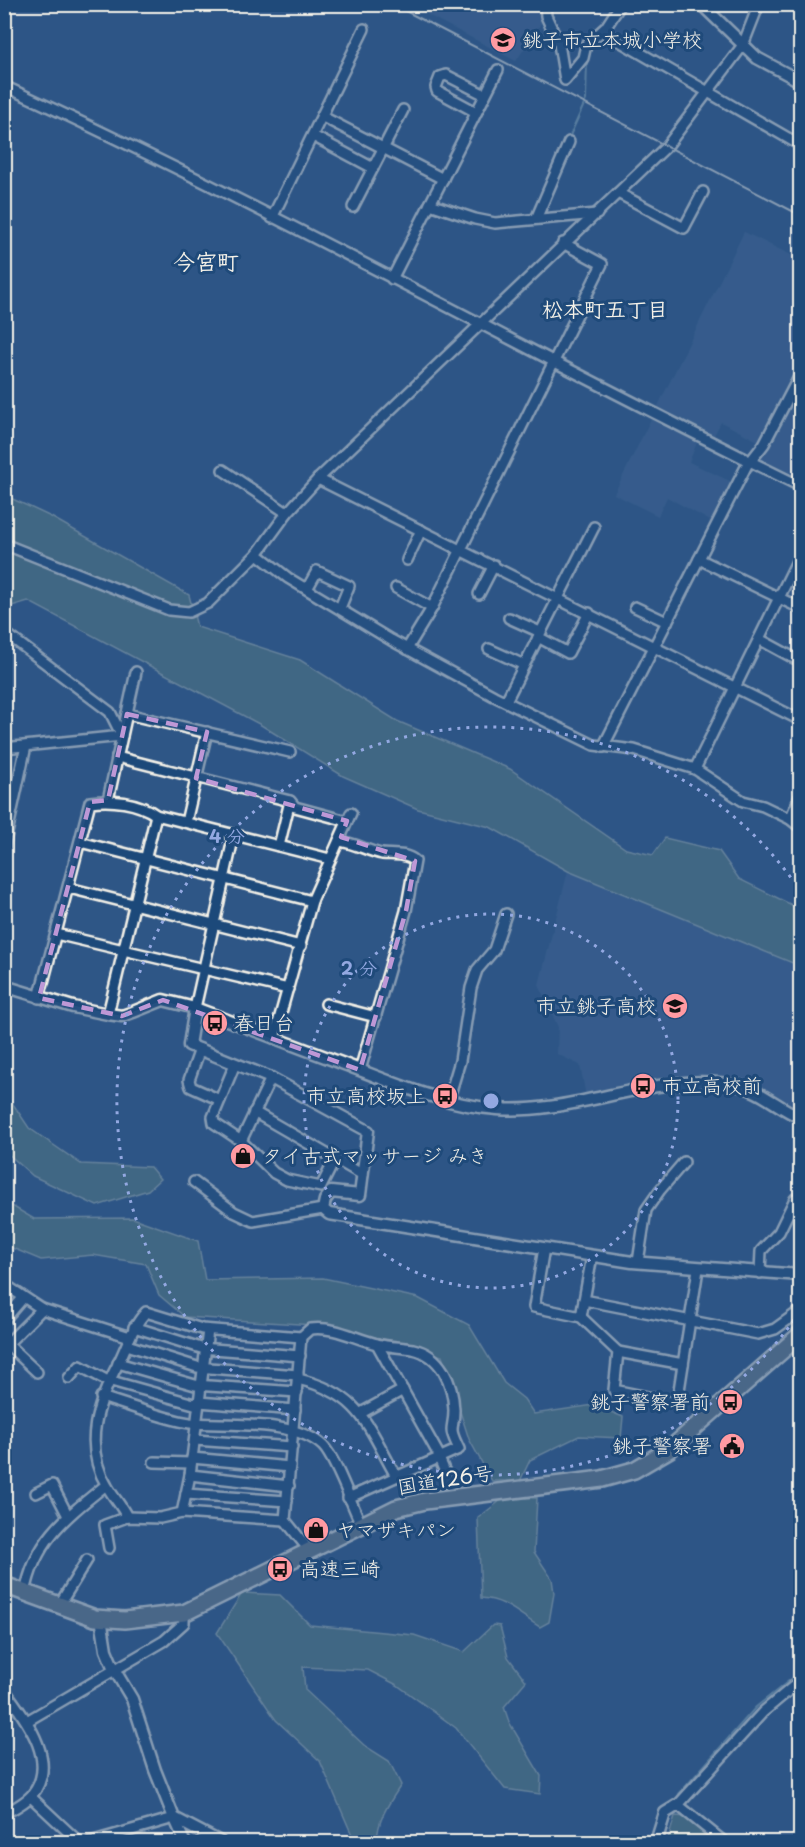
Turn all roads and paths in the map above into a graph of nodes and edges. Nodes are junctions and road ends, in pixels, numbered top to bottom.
1 (545, 4) edge
2 (621, 4) edge
3 (701, 4) edge
4 (759, 4) edge
5 (364, 29) dead end
6 (602, 31) junction
7 (743, 45) junction
8 (498, 70) dead end
9 (801, 81) edge
10 (4, 86) edge
11 (706, 91) junction
12 (485, 95) junction
13 (403, 110) dead end
14 (476, 112) junction
15 (323, 117) junction
16 (313, 136) junction
17 (569, 142) dead end
18 (801, 145) edge
19 (383, 148) junction
20 (373, 168) junction
21 (443, 179) junction
22 (703, 192) dead end
23 (618, 193) junction
24 (430, 204) junction
25 (353, 207) dead end
26 (597, 214) junction
27 (272, 218) junction
28 (536, 219) junction
29 (563, 243) junction
30 (392, 279) junction
31 (479, 325) junction
32 (553, 363) junction
33 (801, 375) edge
34 (750, 461) junction
35 (223, 470) dead end
36 (318, 479) junction
37 (801, 486) edge
38 (287, 513) junction
39 (594, 527) dead end
40 (421, 530) junction
41 (4, 544) edge
42 (462, 549) junction
43 (257, 554) junction
44 (801, 555) edge
45 (699, 559) junction
46 (407, 560) dead end
47 (494, 566) junction
48 (396, 588) dead end
49 (307, 589) junction
50 (479, 594) dead end
51 (779, 597) junction
52 (558, 598) junction
53 (635, 607) dead end
54 (339, 608) junction
55 (432, 608) junction
56 (801, 608) edge
57 (589, 613) junction
58 (509, 618) dead end
59 (667, 622) junction
60 (4, 632) edge
61 (539, 635) junction
62 (759, 639) junction
63 (654, 647) junction
64 (407, 649) junction
65 (489, 649) dead end
66 (794, 658) dead end
67 (524, 665) junction
68 (136, 672) dead end
69 (735, 688) junction
70 (506, 701) junction
71 (127, 714) junction
72 (801, 720) edge
73 (207, 732) junction
74 (122, 736) junction
75 (26, 746) junction
76 (603, 747) junction
77 (4, 748) edge
78 (290, 752) dead end
79 (117, 757) junction
80 (695, 770) junction
81 (196, 778) junction
82 (801, 796) edge
83 (108, 800) junction
84 (290, 801) junction
85 (156, 814) junction
86 (790, 819) junction
87 (186, 822) junction
88 (801, 827) edge
89 (234, 835) junction
90 (80, 842) junction
91 (339, 842) junction
92 (279, 846) junction
93 (4, 847) edge
94 (330, 859) junction
95 (145, 860) junction
96 (224, 880) junction
97 (69, 888) junction
98 (312, 901) junction
99 (135, 904) junction
100 (506, 914) dead end
101 (214, 924) junction
102 (56, 934) junction
103 (301, 946) junction
104 (123, 951) junction
105 (203, 971) junction
106 (4, 986) edge
107 (288, 989) junction
108 (39, 998) junction
109 (326, 1004) dead end
110 (195, 1008) junction
111 (108, 1014) junction
112 (376, 1017) junction
113 (274, 1038) junction
114 (200, 1049) junction
115 (235, 1064) junction
116 (360, 1070) junction
117 (271, 1078) junction
118 (220, 1100) junction
119 (448, 1101) junction
120 (254, 1112) junction
121 (801, 1117) edge
122 (241, 1141) junction
123 (335, 1159) junction
124 (684, 1162) dead end
125 (363, 1175) junction
126 (194, 1182) dead end
127 (801, 1198) edge
128 (323, 1209) junction
129 (544, 1248) junction
130 (592, 1256) junction
131 (638, 1262) junction
132 (698, 1269) junction
133 (760, 1273) junction
134 (801, 1275) edge
135 (4, 1284) edge
136 (23, 1298) junction
137 (584, 1300) junction
138 (42, 1309) junction
139 (801, 1311) edge
140 (581, 1317) junction
141 (4, 1320) edge
142 (689, 1321) junction
143 (134, 1327) junction
144 (207, 1329) junction
145 (801, 1335) edge
146 (301, 1337) junction
147 (129, 1341) junction
148 (6, 1344) edge
149 (377, 1344) junction
150 (206, 1348) junction
151 (618, 1352) junction
152 (300, 1356) junction
153 (118, 1364) junction
154 (683, 1364) junction
155 (204, 1366) junction
156 (38, 1372) dead end
157 (298, 1377) junction
158 (69, 1378) dead end
159 (109, 1380) junction
160 (202, 1386) junction
161 (403, 1390) junction
162 (297, 1392) junction
163 (101, 1397) junction
164 (200, 1402) junction
165 (295, 1410) junction
166 (361, 1413) junction
167 (197, 1421) junction
168 (294, 1430) junction
169 (195, 1440) junction
170 (292, 1448) junction
171 (439, 1457) junction
172 (192, 1460) junction
173 (154, 1462) dead end
174 (290, 1467) junction
175 (190, 1475) junction
176 (396, 1476) junction
177 (450, 1484) dead end
178 (106, 1485) junction
179 (289, 1486) junction
180 (36, 1493) dead end
181 (186, 1494) junction
182 (348, 1498) junction
183 (287, 1501) junction
184 (182, 1513) junction
185 (68, 1516) junction
186 (127, 1516) junction
187 (285, 1520) junction
188 (361, 1524) junction
189 (109, 1548) dead end
190 (309, 1550) junction
191 (87, 1560) dead end
192 (11, 1590) edge
193 (58, 1607) junction
194 (184, 1613) junction
195 (101, 1618) junction
196 (114, 1669) junction
197 (801, 1681) edge
198 (4, 1689) edge
199 (27, 1720) junction
200 (31, 1797) junction
201 (678, 1805) junction
202 (4, 1814) edge
203 (174, 1818) junction
204 (79, 1842) edge
205 (90, 1842) edge
206 (184, 1842) edge
207 (220, 1842) edge
208 (656, 1842) edge
209 (724, 1842) edge

1 - 6 street
2 - 6 street
3 - 7 street
4 - 7 street
5 - 15 street
6 - 11 street
7 - 9 street
7 - 11 street
8 - 12 street
10 - 27 street
11 - 18 street
11 - 23 street
12 - 14 street
12 - 14 street
13 - 19 street
14 - 21 street
15 - 16 street
15 - 19 street
16 - 20 street
16 - 27 street
17 - 28 street
19 - 20 street
19 - 21 street
20 - 25 street
21 - 24 street
22 - 23 street
23 - 26 street
24 - 28 street
24 - 30 street
26 - 28 street
26 - 29 street
27 - 30 street
29 - 31 street
29 - 32 street
30 - 31 street
31 - 32 street
31 - 36 street
32 - 34 street
32 - 42 street
33 - 34 street
34 - 37 street
34 - 45 street
35 - 38 street
36 - 38 street
36 - 40 street
38 - 43 street
39 - 52 street
40 - 42 street
40 - 46 street
41 - 43 street
42 - 47 street
42 - 55 street
43 - 49 street
44 - 51 street
45 - 51 street
45 - 59 street
47 - 50 street
47 - 52 street
48 - 55 street
49 - 54 street
49 - 54 street
51 - 56 street
51 - 62 street
52 - 57 street
52 - 61 street
53 - 59 street
54 - 64 street
55 - 64 street
57 - 61 street
57 - 63 street
58 - 61 street
59 - 63 street
60 - 74 street
61 - 67 street
62 - 66 street
62 - 69 street
63 - 69 street
63 - 76 street
64 - 70 street
65 - 67 street
67 - 70 street
68 - 71 street
69 - 72 street
69 - 80 street
70 - 76 street
71 - 73 street
71 - 74 street
73 - 78 street
73 - 81 street
74 - 75 street
74 - 79 street
75 - 77 street
75 - 93 street
76 - 80 street
79 - 81 street
79 - 83 street
80 - 86 street
81 - 84 street
81 - 87 street
82 - 86 street
83 - 85 street
83 - 90 street
84 - 91 street
84 - 92 street
85 - 87 street
85 - 95 street
86 - 88 street
87 - 89 street
89 - 92 street
89 - 96 street
90 - 95 street
90 - 97 street
91 - 94 street
91 - 112 street
92 - 94 street
94 - 98 street
95 - 96 street
95 - 99 street
96 - 98 street
96 - 101 street
97 - 99 street
97 - 102 street
98 - 103 street
99 - 101 street
99 - 104 street
100 - 119 street
101 - 103 street
101 - 105 street
102 - 104 street
102 - 108 street
103 - 107 street
104 - 105 street
104 - 111 street
105 - 107 street
105 - 110 street
106 - 108 street
107 - 113 street
108 - 111 street
109 - 112 street
110 - 111 street
110 - 113 street
110 - 114 street
112 - 116 street
113 - 116 street
114 - 115 street
114 - 118 street
115 - 117 street
115 - 118 street
116 - 119 street
117 - 120 street
117 - 125 street
118 - 122 street
119 - 121 street
120 - 122 street
120 - 123 street
122 - 123 street
123 - 125 street
124 - 131 street
125 - 128 street
126 - 128 street
127 - 133 street
128 - 129 street
129 - 130 street
129 - 140 street
130 - 131 street
130 - 137 street
131 - 132 street
132 - 133 street
132 - 142 street
133 - 134 street
135 - 136 street
136 - 138 street
136 - 141 street
137 - 140 street
137 - 142 street
138 - 147 street
138 - 148 street
139 - 142 street
140 - 151 street
142 - 154 street
143 - 144 street
143 - 147 street
143 - 150 street
144 - 146 street
144 - 150 street
145 - 188 highway, 国道126号
146 - 149 street
146 - 152 street
147 - 153 street
147 - 155 street
148 - 156 street
149 - 161 street
149 - 171 street
150 - 152 street
150 - 155 street
151 - 154 street
151 - 154 street
152 - 157 street
153 - 159 street
153 - 160 street
155 - 157 street
155 - 160 street
157 - 162 street
157 - 166 street
158 - 159 street
159 - 163 street
159 - 164 street
160 - 162 street
160 - 164 street
161 - 166 street
161 - 171 street
162 - 165 street
163 - 167 street
163 - 178 street
164 - 165 street
164 - 167 street
165 - 168 street
166 - 176 street
167 - 168 street
167 - 169 street
168 - 170 street
168 - 182 street
169 - 170 street
169 - 172 street
170 - 174 street
171 - 176 street
171 - 177 street
172 - 173 street
172 - 174 street
172 - 175 street
174 - 179 street
175 - 179 street
175 - 181 street
176 - 182 street
178 - 185 street
178 - 186 street
179 - 183 street
180 - 185 street
181 - 183 street
181 - 184 street
182 - 188 street
183 - 187 street
184 - 186 street
184 - 187 street
185 - 192 street
186 - 189 street
187 - 190 street
188 - 190 highway, 国道126号
190 - 194 highway, 国道126号
191 - 193 street
192 - 193 highway, 国道126号
193 - 195 highway, 国道126号
194 - 195 highway, 国道126号
194 - 196 street
195 - 196 street
196 - 199 street
196 - 203 street
197 - 201 street
198 - 199 street
199 - 200 street
200 - 202 street
200 - 204 street
201 - 208 street
201 - 209 street
203 - 205 street
203 - 206 street
203 - 207 street

